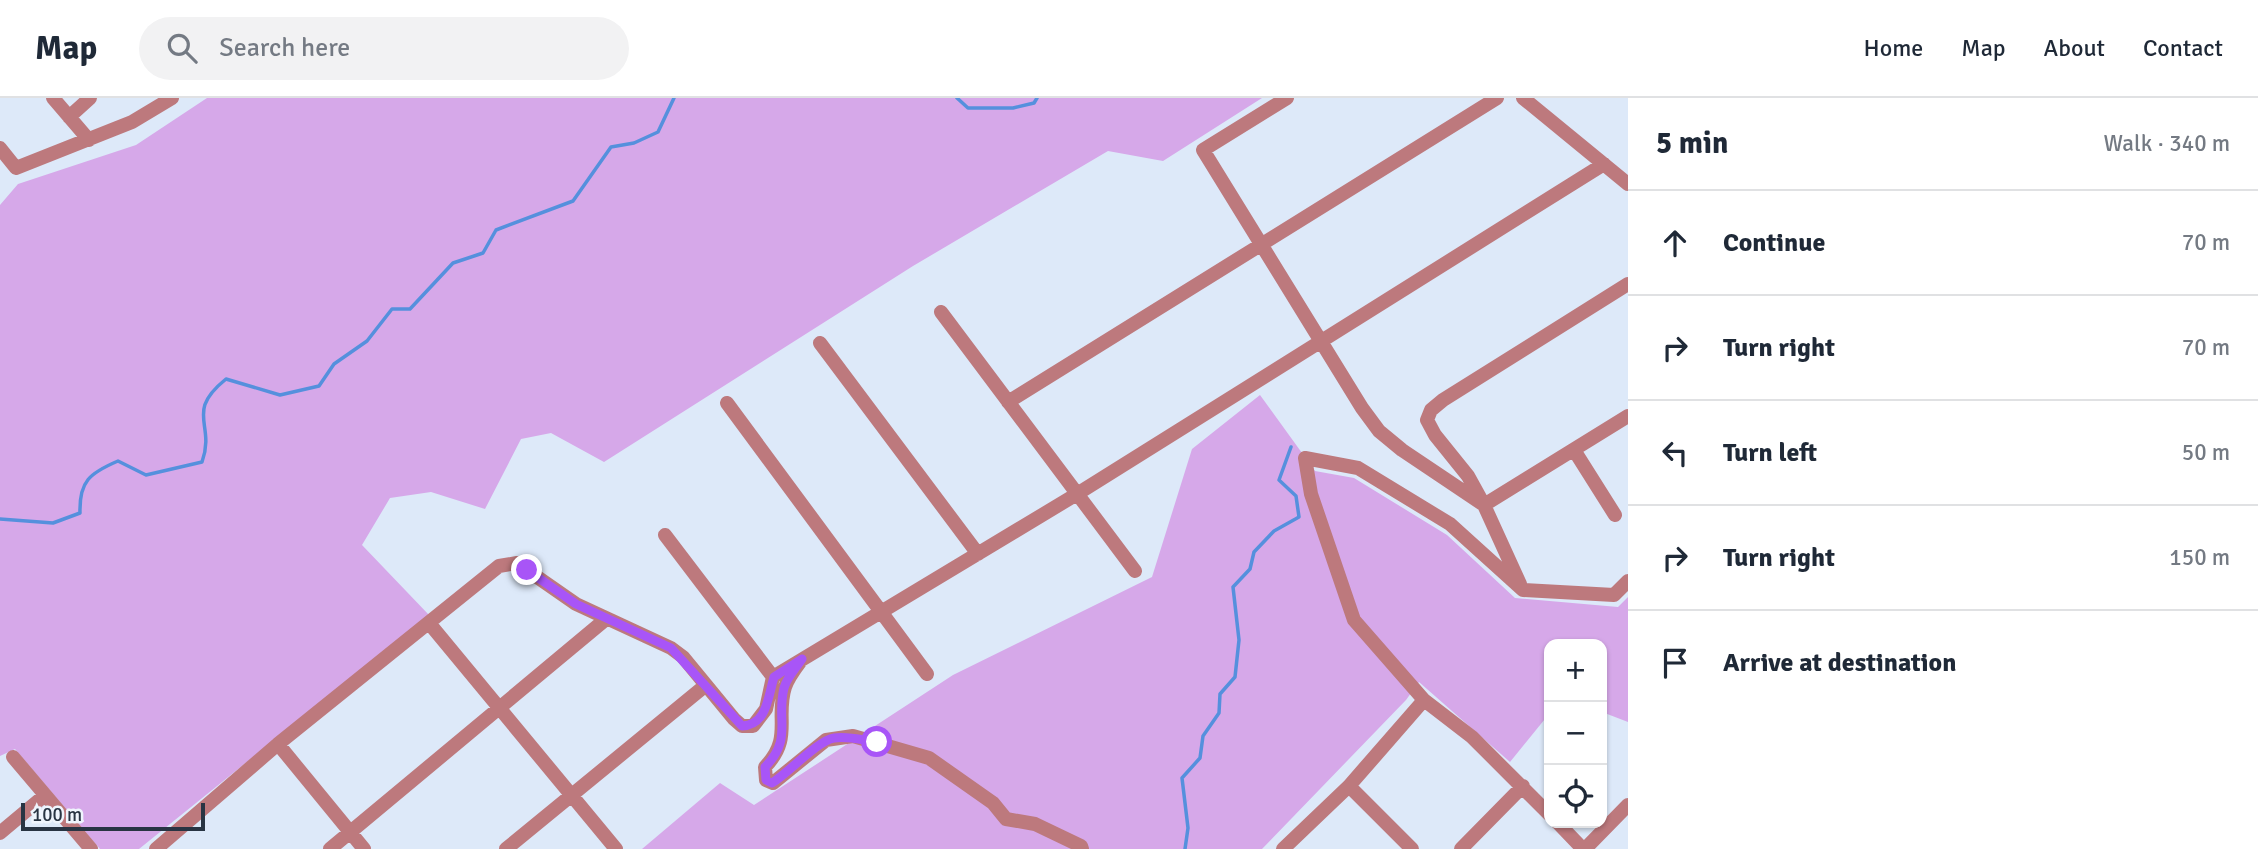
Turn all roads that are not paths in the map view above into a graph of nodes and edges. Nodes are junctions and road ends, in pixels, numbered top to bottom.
1 (53, 98) edge
2 (90, 98) edge
3 (172, 98) edge
4 (1287, 98) edge
5 (1497, 98) edge
6 (1522, 98) edge
7 (69, 117) junction
8 (89, 140) junction
9 (0, 148) edge
10 (1604, 164) junction
11 (1628, 184) edge
12 (1262, 245) junction
13 (1628, 284) edge
14 (941, 312) dead end
15 (1320, 339) junction
16 (820, 343) dead end
17 (1008, 402) junction
18 (727, 403) dead end
19 (1628, 416) edge
20 (1574, 450) junction
21 (1077, 494) junction
22 (1484, 505) junction
23 (1615, 515) dead end
24 (665, 535) dead end
25 (978, 554) junction
26 (1135, 571) dead end
27 (1628, 581) edge
28 (1523, 590) junction
29 (882, 611) junction
30 (607, 619) junction
31 (429, 623) junction
32 (802, 659) junction
33 (927, 674) dead end
34 (774, 677) junction
35 (706, 685) junction
36 (1424, 700) junction
37 (499, 708) junction
38 (278, 744) junction
39 (13, 757) dead end
40 (1349, 786) junction
41 (1523, 786) junction
42 (570, 794) junction
43 (44, 796) junction
44 (1628, 805) edge
45 (1544, 809) edge
46 (1563, 828) edge
47 (350, 832) junction
48 (0, 833) edge
49 (90, 849) edge
50 (156, 849) edge
51 (330, 849) edge
52 (364, 849) edge
53 (506, 849) edge
54 (616, 849) edge
55 (1082, 849) edge
56 (1283, 849) edge
57 (1412, 849) edge
58 (1461, 849) edge
59 (1584, 849) edge

1 - 7 street
2 - 7 street
3 - 8 street
4 - 12 street
5 - 12 street
6 - 10 street
7 - 8 street
8 - 9 street
10 - 11 street
10 - 15 street
12 - 15 street
12 - 17 street
13 - 22 street
14 - 17 street
15 - 21 street
15 - 22 street
16 - 25 street
17 - 21 street
18 - 29 street
19 - 20 street
20 - 22 street
20 - 23 street
21 - 25 street
21 - 26 street
22 - 28 street
24 - 34 street
25 - 29 street
27 - 28 street
28 - 36 street
29 - 32 street
29 - 33 street
30 - 31 street
30 - 35 street
30 - 37 street
31 - 37 street
31 - 38 street
32 - 34 street
32 - 55 street
34 - 35 street
35 - 42 street
36 - 40 street
36 - 41 street
37 - 42 street
37 - 47 street
38 - 47 street
38 - 50 street
39 - 43 street
40 - 56 street
40 - 57 street
41 - 45 street
41 - 58 street
42 - 53 street
42 - 54 street
43 - 48 street
43 - 49 street
44 - 59 street
46 - 59 street
47 - 51 street
47 - 52 street

